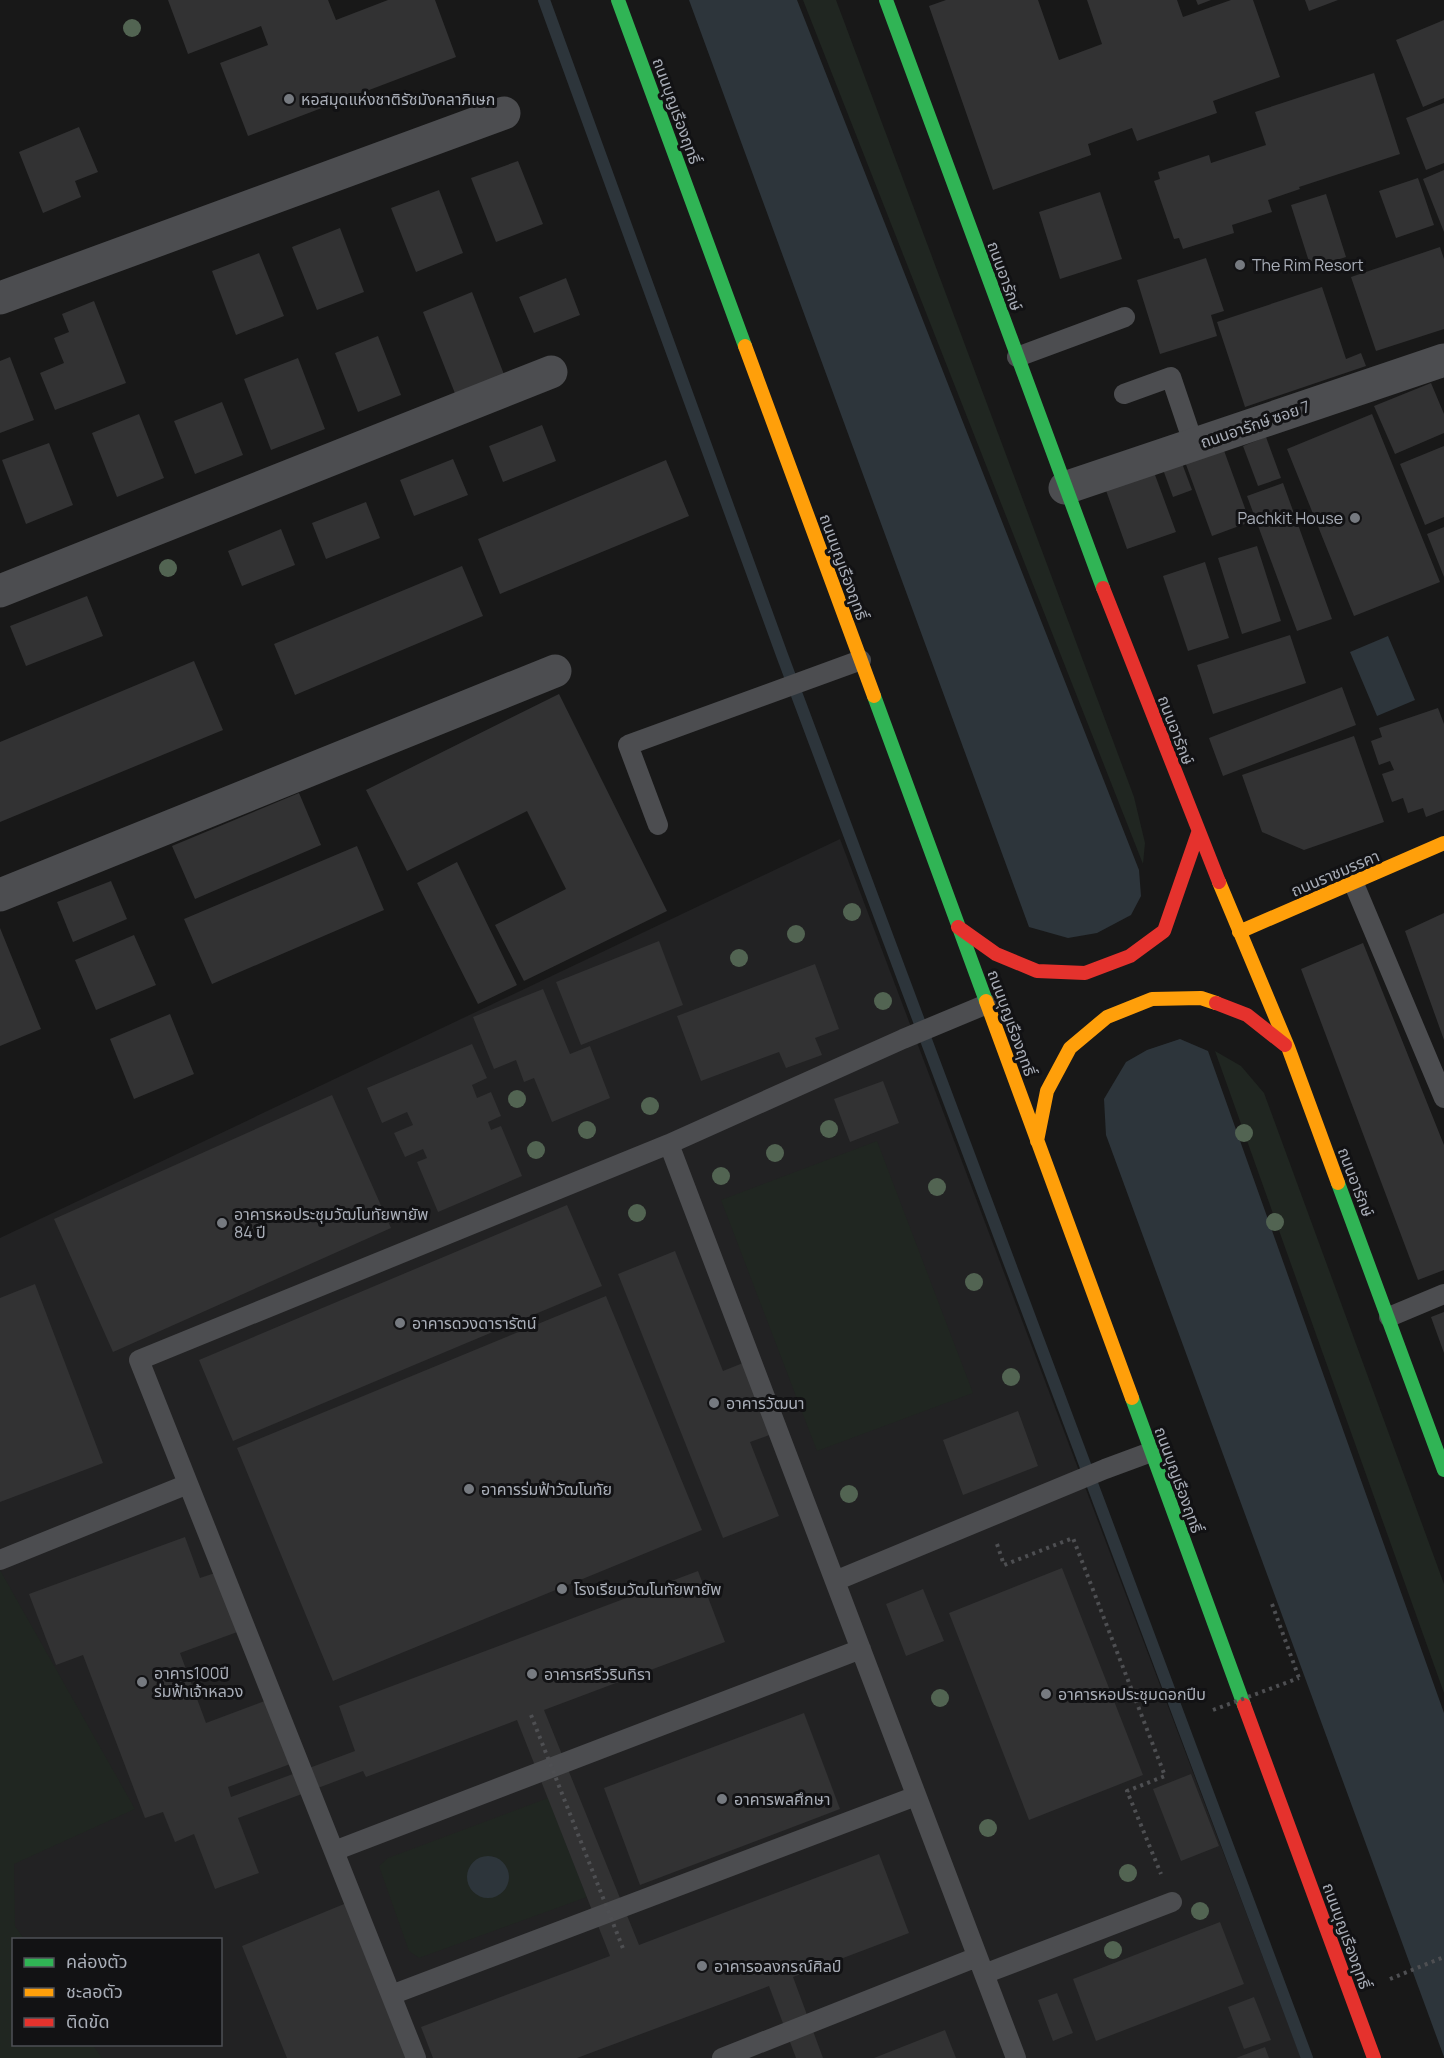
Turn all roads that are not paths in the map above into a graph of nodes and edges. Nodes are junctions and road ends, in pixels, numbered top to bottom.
1 (618, 0) edge
2 (886, 0) edge
3 (504, 113) dead end
4 (0, 297) edge
5 (1125, 317) dead end
6 (1017, 357) junction
7 (1444, 360) edge
8 (550, 372) dead end
9 (1124, 393) dead end
10 (1194, 445) junction
11 (1065, 488) junction
12 (0, 591) edge
13 (861, 660) junction
14 (555, 671) dead end
15 (658, 825) dead end
16 (1198, 833) junction
17 (1444, 843) edge
18 (1354, 884) junction
19 (0, 895) edge
20 (958, 927) junction
21 (1239, 932) junction
22 (987, 1004) junction
23 (1288, 1047) junction
24 (1444, 1098) edge
25 (1037, 1141) junction
26 (669, 1144) junction
27 (1444, 1294) edge
28 (1389, 1317) junction
29 (1151, 1452) junction
30 (1444, 1470) edge
31 (188, 1484) junction
32 (0, 1560) edge
33 (835, 1581) junction
34 (861, 1649) junction
35 (916, 1796) junction
36 (334, 1851) junction
37 (1172, 1902) road end
38 (981, 1966) junction
39 (391, 1995) junction
40 (416, 2058) edge
41 (722, 2058) edge
42 (1016, 2058) edge
43 (1374, 2058) edge

1 - 13 main road, ถนนบุญเรืองฤทธิ์
2 - 6 main road, ถนนอารักษ์
3 - 4 street
5 - 6 lane
6 - 11 main road, ถนนอารักษ์
7 - 10 street, ถนนอารักษ์ ซอย 7
8 - 12 street
9 - 10 lane
10 - 11 street, ถนนอารักษ์ ซอย 7
11 - 16 main road, ถนนอารักษ์
13 - 15 lane
13 - 20 main road, ถนนบุญเรืองฤทธิ์
14 - 19 street
16 - 20 main road
16 - 21 main road, ถนนอารักษ์
17 - 18 main road, ถนนราชมรรคา
18 - 21 main road, ถนนราชมรรคา
18 - 24 lane
20 - 22 main road, ถนนบุญเรืองฤทธิ์
21 - 23 main road, ถนนอารักษ์
22 - 25 main road, ถนนบุญเรืองฤทธิ์
22 - 26 lane
23 - 25 main road
23 - 28 main road, ถนนอารักษ์
25 - 29 main road, ถนนบุญเรืองฤทธิ์
26 - 31 lane
26 - 33 lane
27 - 28 lane
28 - 30 main road, ถนนอารักษ์
29 - 33 lane
29 - 43 main road, ถนนบุญเรืองฤทธิ์
31 - 32 lane
31 - 36 lane
33 - 34 lane
34 - 35 lane
34 - 36 lane
35 - 38 lane
35 - 39 lane
36 - 39 lane
37 - 38 lane
38 - 41 lane
38 - 42 lane
39 - 40 lane

